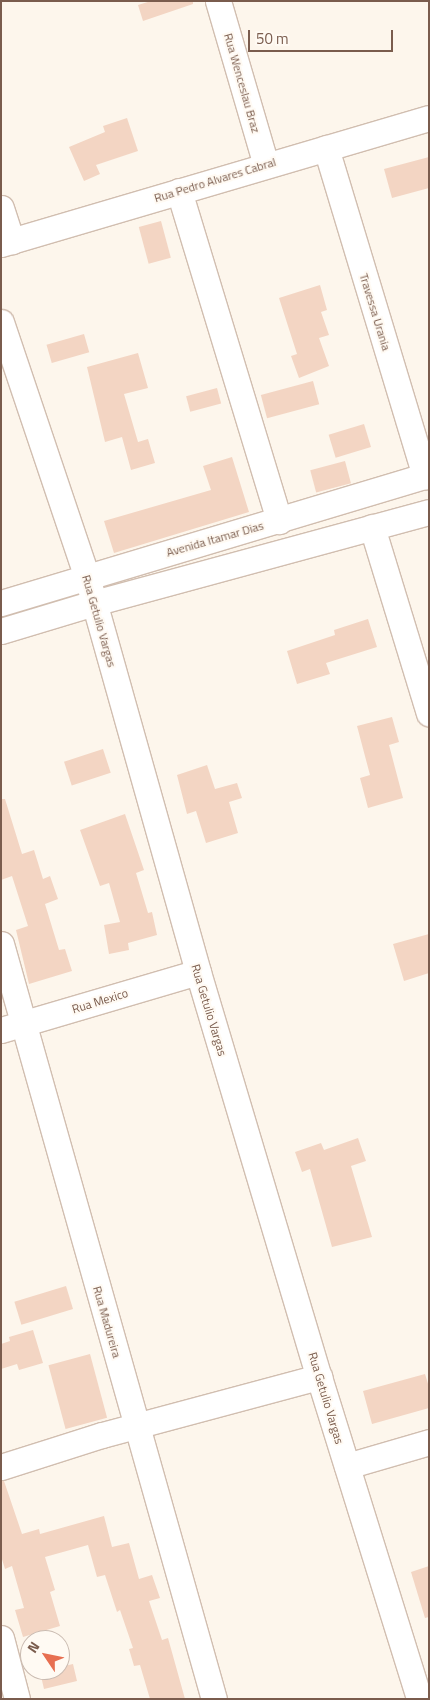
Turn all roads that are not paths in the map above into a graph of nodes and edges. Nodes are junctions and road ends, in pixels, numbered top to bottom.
1 (218, 1) edge
2 (429, 118) edge
3 (326, 148) junction
4 (266, 165) junction
5 (179, 191) junction
6 (1, 208) edge
7 (6, 242) edge
8 (1, 322) edge
9 (427, 475) edge
10 (429, 512) edge
11 (279, 521) junction
12 (372, 527) junction
13 (87, 577) junction
14 (1, 603) edge
15 (94, 603) junction
16 (1, 631) edge
17 (429, 714) edge
18 (1, 944) edge
19 (198, 972) junction
20 (13, 1027) edge
21 (319, 1378) junction
22 (137, 1427) junction
23 (429, 1442) edge
24 (1, 1466) edge
25 (347, 1466) junction
26 (1, 1638) edge
27 (17, 1699) edge
28 (214, 1699) edge
29 (419, 1699) edge

1 - 4 street, Rua Wenceslau Braz
2 - 3 street, Rua Pedro Alvares Cabral
3 - 4 street, Rua Pedro Alvares Cabral
3 - 9 street, Travessa Urania
4 - 5 street, Rua Pedro Alvares Cabral
5 - 7 street, Rua Pedro Alvares Cabral
5 - 11 street
6 - 7 street
8 - 13 street, Rua Getulio Vargas
9 - 11 street, Avenida Itamar Dias
10 - 12 street
11 - 13 street, Avenida Itamar Dias
12 - 15 street
12 - 17 street
13 - 14 street, Avenida Itamar Dias
13 - 15 street, Rua Getulio Vargas
15 - 16 street
15 - 19 street, Rua Getulio Vargas
18 - 20 street, Rua Madureira
19 - 20 street, Rua Mexico
19 - 21 street, Rua Getulio Vargas
20 - 22 street, Rua Madureira
21 - 22 street
21 - 25 street, Rua Getulio Vargas
22 - 24 street
22 - 28 street, Rua Madureira
23 - 25 street
25 - 29 street, Rua Getulio Vargas
26 - 27 street

